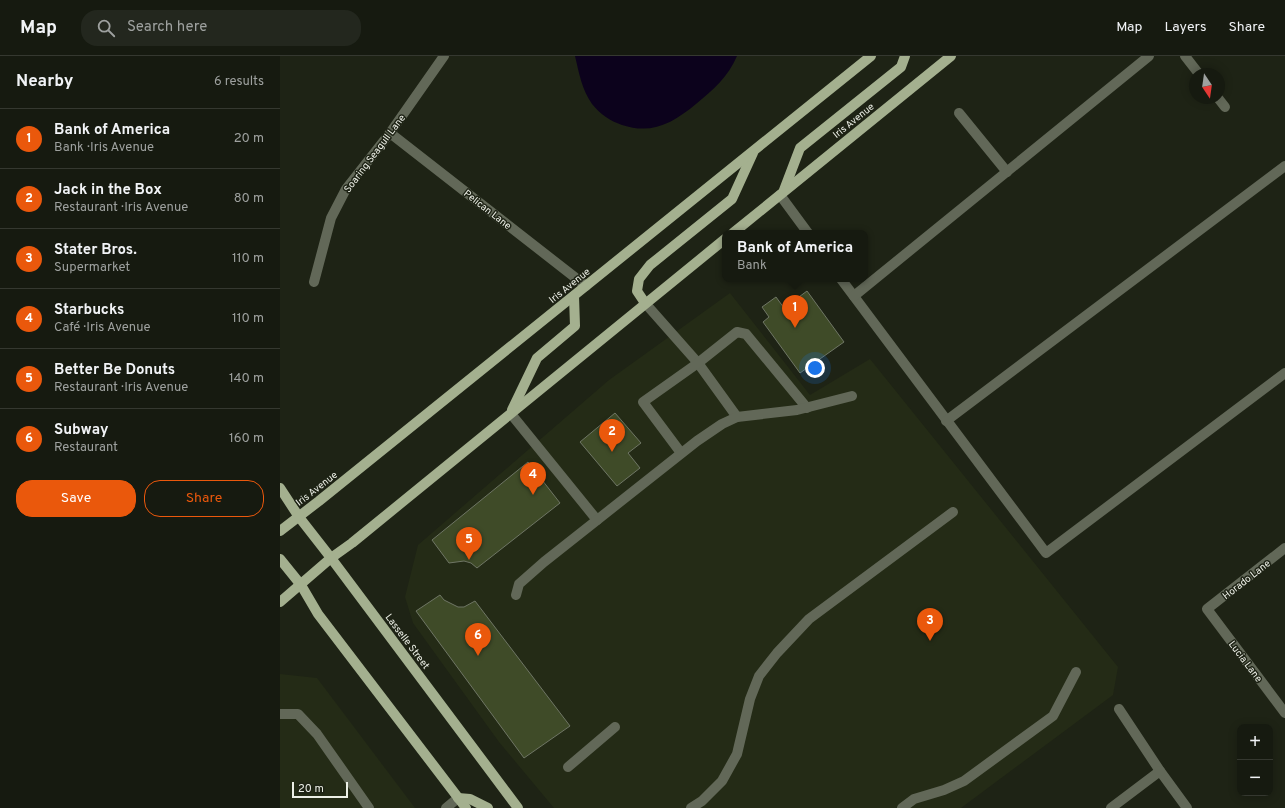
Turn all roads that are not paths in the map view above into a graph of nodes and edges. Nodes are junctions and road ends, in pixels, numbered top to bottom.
1 (444, 56) edge
2 (871, 56) edge
3 (905, 56) edge
4 (951, 56) edge
5 (1149, 56) edge
6 (1185, 56) edge
7 (1194, 68) edge
8 (1223, 104) edge
9 (1225, 107) dead end
10 (960, 113) dead end
11 (390, 133) junction
12 (753, 151) junction
13 (1285, 166) edge
14 (1007, 172) junction
15 (782, 193) junction
16 (737, 230) edge
17 (806, 230) edge
18 (722, 241) edge
19 (314, 282) dead end
20 (843, 282) edge
21 (586, 286) junction
22 (574, 296) junction
23 (854, 296) junction
24 (645, 304) junction
25 (698, 363) junction
26 (1285, 373) edge
27 (852, 396) dead end
28 (806, 408) junction
29 (511, 414) junction
30 (737, 417) junction
31 (946, 421) junction
32 (681, 453) junction
33 (280, 488) edge
34 (953, 512) dead end
35 (299, 517) junction
36 (597, 520) junction
37 (280, 531) edge
38 (1285, 548) edge
39 (331, 558) junction
40 (280, 559) edge
41 (301, 585) junction
42 (516, 594) dead end
43 (280, 602) edge
44 (1207, 609) joint
45 (1076, 672) dead end
46 (1119, 709) dead end
47 (1285, 713) edge
48 (280, 714) edge
49 (615, 727) dead end
50 (568, 767) dead end
51 (1160, 771) junction
52 (458, 798) junction
53 (369, 808) edge
54 (446, 808) edge
55 (466, 808) edge
56 (488, 808) edge
57 (518, 808) edge
58 (691, 808) edge
59 (902, 808) edge
60 (1111, 808) edge
61 (1187, 808) edge

1 - 11 street, Soaring Seagull Lane
2 - 12 main road, Iris Avenue
3 - 15 main road
4 - 15 main road, Iris Avenue
5 - 14 street
6 - 7 street
8 - 9 street
10 - 14 street
11 - 19 street, Soaring Seagull Lane
11 - 21 street, Pelican Lane
12 - 21 main road, Iris Avenue
12 - 24 main road
13 - 31 street
14 - 23 street
15 - 16 main road, Iris Avenue
15 - 17 street
18 - 24 main road
20 - 23 street
21 - 22 main road, Iris Avenue
22 - 29 main road
22 - 35 main road, Iris Avenue
23 - 31 street
24 - 25 street
24 - 29 main road
25 - 28 street
25 - 30 street
25 - 32 street
26 - 31 street
27 - 28 street
28 - 30 street
29 - 36 street
29 - 39 main road
30 - 32 street
32 - 36 street
33 - 35 main road, Lasselle Street
34 - 58 street
35 - 37 main road, Iris Avenue
35 - 39 main road, Lasselle Street
36 - 42 street
38 - 44 street, Horado Lane
39 - 41 main road
39 - 57 main road, Lasselle Street
40 - 41 main road
41 - 43 main road
41 - 52 main road
44 - 47 street, Lucia Lane
45 - 59 street
46 - 51 street
48 - 53 street
49 - 50 street
51 - 60 street
51 - 61 street
52 - 54 street
52 - 55 main road
52 - 56 main road

